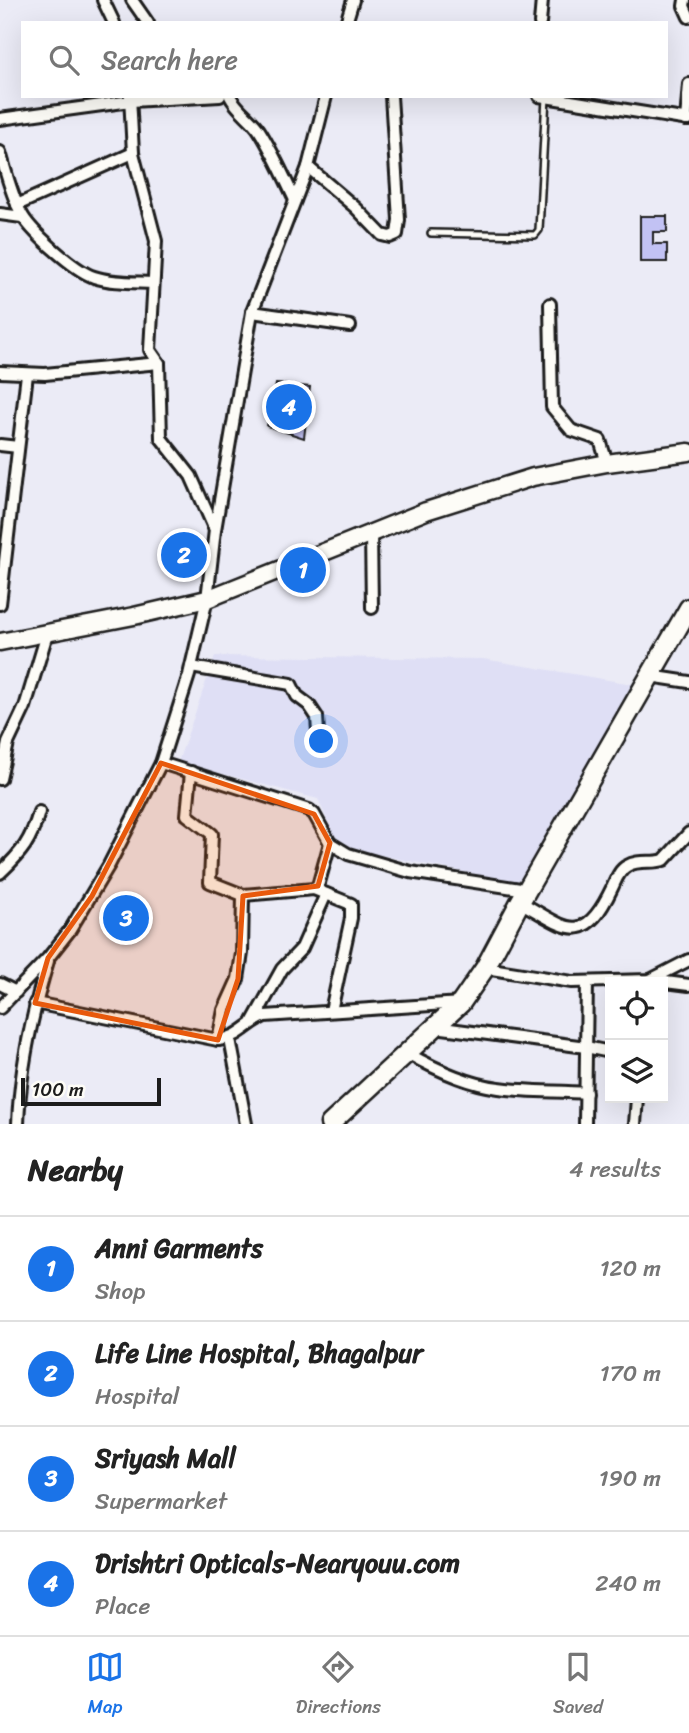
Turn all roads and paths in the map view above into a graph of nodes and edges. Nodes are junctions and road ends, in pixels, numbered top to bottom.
1 (103, 0) edge
2 (132, 0) edge
3 (353, 0) edge
4 (542, 0) edge
5 (685, 0) edge
6 (689, 17) edge
7 (113, 21) edge
8 (147, 21) edge
9 (346, 21) edge
10 (540, 21) edge
11 (689, 84) edge
12 (161, 98) edge
13 (231, 98) edge
14 (325, 98) edge
15 (391, 98) edge
16 (542, 98) edge
17 (548, 98) edge
18 (131, 99) edge
19 (0, 119) edge
20 (687, 120) edge
21 (0, 152) edge
22 (134, 153) junction
23 (308, 167) junction
24 (295, 200) junction
25 (17, 205) junction
26 (0, 214) edge
27 (22, 216) junction
28 (431, 233) dead end
29 (153, 283) junction
30 (550, 304) dead end
31 (252, 313) junction
32 (350, 326) dead end
33 (159, 363) junction
34 (0, 372) edge
35 (27, 374) junction
36 (0, 445) edge
37 (18, 447) junction
38 (689, 452) edge
39 (607, 463) junction
40 (6, 496) edge
41 (215, 530) junction
42 (371, 533) junction
43 (207, 599) junction
44 (0, 604) edge
45 (372, 608) dead end
46 (689, 608) edge
47 (47, 634) junction
48 (0, 642) edge
49 (191, 667) junction
50 (650, 676) junction
51 (689, 682) edge
52 (319, 747) dead end
53 (161, 762) junction
54 (191, 772) junction
55 (0, 779) edge
56 (39, 812) dead end
57 (689, 833) edge
58 (330, 843) junction
59 (0, 873) edge
60 (314, 889) junction
61 (326, 894) junction
62 (243, 895) junction
63 (524, 896) junction
64 (48, 958) junction
65 (689, 960) edge
66 (485, 968) junction
67 (656, 977) edge
68 (605, 981) edge
69 (587, 982) junction
70 (668, 982) edge
71 (0, 984) edge
72 (689, 985) edge
73 (16, 992) junction
74 (35, 1003) junction
75 (461, 1003) junction
76 (0, 1008) edge
77 (331, 1011) junction
78 (253, 1021) junction
79 (435, 1027) junction
80 (230, 1039) junction
81 (218, 1040) junction
82 (586, 1047) junction
83 (605, 1051) edge
84 (407, 1053) junction
85 (586, 1093) junction
86 (637, 1103) edge
87 (18, 1124) edge
88 (246, 1124) edge
89 (330, 1124) edge
90 (585, 1124) edge
91 (635, 1124) edge

1 - 7 street
2 - 8 street
3 - 9 street
4 - 10 street
5 - 6 street
11 - 20 street
12 - 18 street
13 - 24 street
14 - 23 street
15 - 23 street
16 - 28 lane
17 - 20 street
18 - 19 street
18 - 22 street
21 - 25 street
22 - 25 street
22 - 29 street
23 - 24 street
24 - 31 street
25 - 27 street
26 - 27 street
27 - 29 street
29 - 33 street
30 - 39 street
31 - 32 street
31 - 41 street
33 - 35 street
33 - 41 street
34 - 35 street
35 - 37 street
36 - 37 street
37 - 40 street
38 - 39 main road
39 - 42 main road
40 - 44 street
41 - 43 street
42 - 43 main road
42 - 45 street
43 - 47 main road
43 - 49 street
46 - 50 main road
47 - 48 main road
47 - 55 street
49 - 52 street
49 - 53 street
50 - 51 street
50 - 63 main road
53 - 54 street
53 - 64 street
54 - 58 street
54 - 62 street
56 - 59 street
57 - 63 street
58 - 60 street
58 - 63 street
60 - 61 street
60 - 62 street
61 - 77 street
61 - 78 street
62 - 81 street
63 - 66 main road
64 - 73 street
64 - 74 street
65 - 67 street
66 - 69 street
66 - 75 main road
68 - 69 street
69 - 82 street
70 - 72 street
71 - 73 street
73 - 76 street
74 - 81 street
74 - 87 street
75 - 77 street
75 - 79 main road
77 - 78 street
78 - 80 street
79 - 82 street
79 - 84 main road
80 - 81 street
80 - 88 street
82 - 83 street
82 - 85 street
84 - 85 street
84 - 89 main road
85 - 90 street
86 - 91 street

